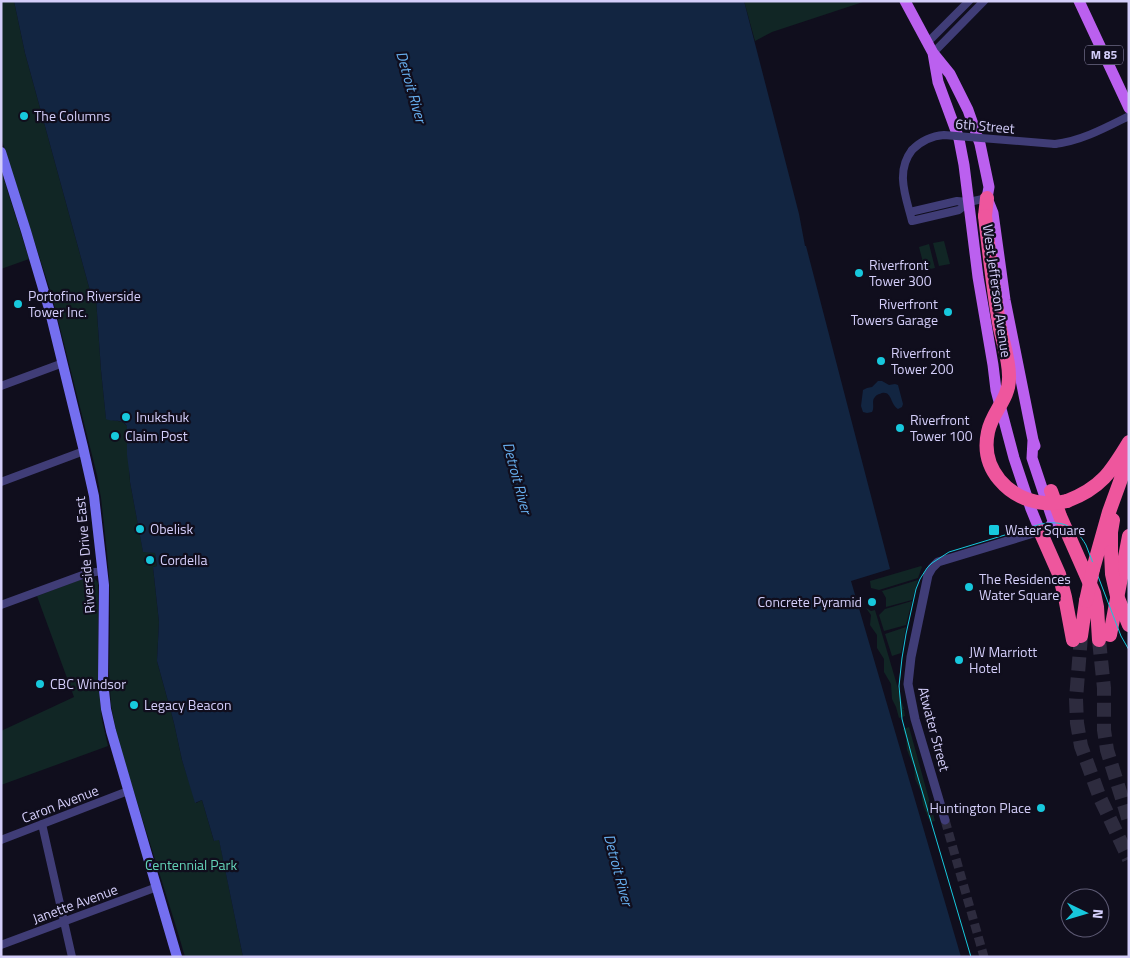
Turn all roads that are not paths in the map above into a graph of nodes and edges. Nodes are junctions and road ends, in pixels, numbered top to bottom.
1 (905, 1) edge
2 (969, 1) edge
3 (984, 1) edge
4 (1080, 2) edge
5 (930, 48) junction
6 (1129, 108) edge
7 (1129, 116) edge
8 (959, 139) junction
9 (1, 152) edge
10 (987, 179) junction
11 (988, 198) junction
12 (970, 202) junction
13 (910, 212) junction
14 (63, 363) junction
15 (1, 386) edge
16 (1033, 440) junction
17 (1129, 442) edge
18 (84, 451) junction
19 (1129, 458) edge
20 (1129, 472) edge
21 (1, 482) edge
22 (1051, 491) joint
23 (1040, 531) junction
24 (1129, 536) edge
25 (103, 571) junction
26 (1, 605) edge
27 (1129, 626) edge
28 (128, 791) junction
29 (945, 820) tunnel mouth
30 (42, 824) junction
31 (1, 840) edge
32 (157, 887) junction
33 (64, 922) junction
34 (1, 945) edge
35 (72, 957) edge
36 (177, 957) edge

1 - 5 main road, West Jefferson Avenue
2 - 5 street
3 - 5 street
4 - 6 main road, M 85
5 - 8 main road, West Jefferson Avenue
5 - 10 main road, West Jefferson Avenue
7 - 13 street, 6th Street, bridge
8 - 10 main road
8 - 12 main road, West Jefferson Avenue
9 - 14 main road, Riverside Drive East
10 - 11 main road, West Jefferson Avenue
11 - 12 street
11 - 16 main road, West Jefferson Avenue
11 - 17 highway, bridge
12 - 13 street
12 - 13 street, 6th Street
12 - 23 main road, West Jefferson Avenue
14 - 15 street
14 - 18 main road, Riverside Drive East
16 - 22 main road, West Jefferson Avenue
16 - 23 main road
18 - 21 street
18 - 25 main road, Riverside Drive East
19 - 23 highway, bridge
20 - 27 highway, bridge
22 - 24 highway
23 - 29 street, Atwater Street
25 - 26 street
25 - 28 main road, Riverside Drive East
28 - 30 street, Caron Avenue
28 - 32 main road, Riverside Drive East
30 - 31 street, Caron Avenue
30 - 33 street
32 - 33 street, Janette Avenue
32 - 36 main road, Riverside Drive East
33 - 34 street, Janette Avenue
33 - 35 street

